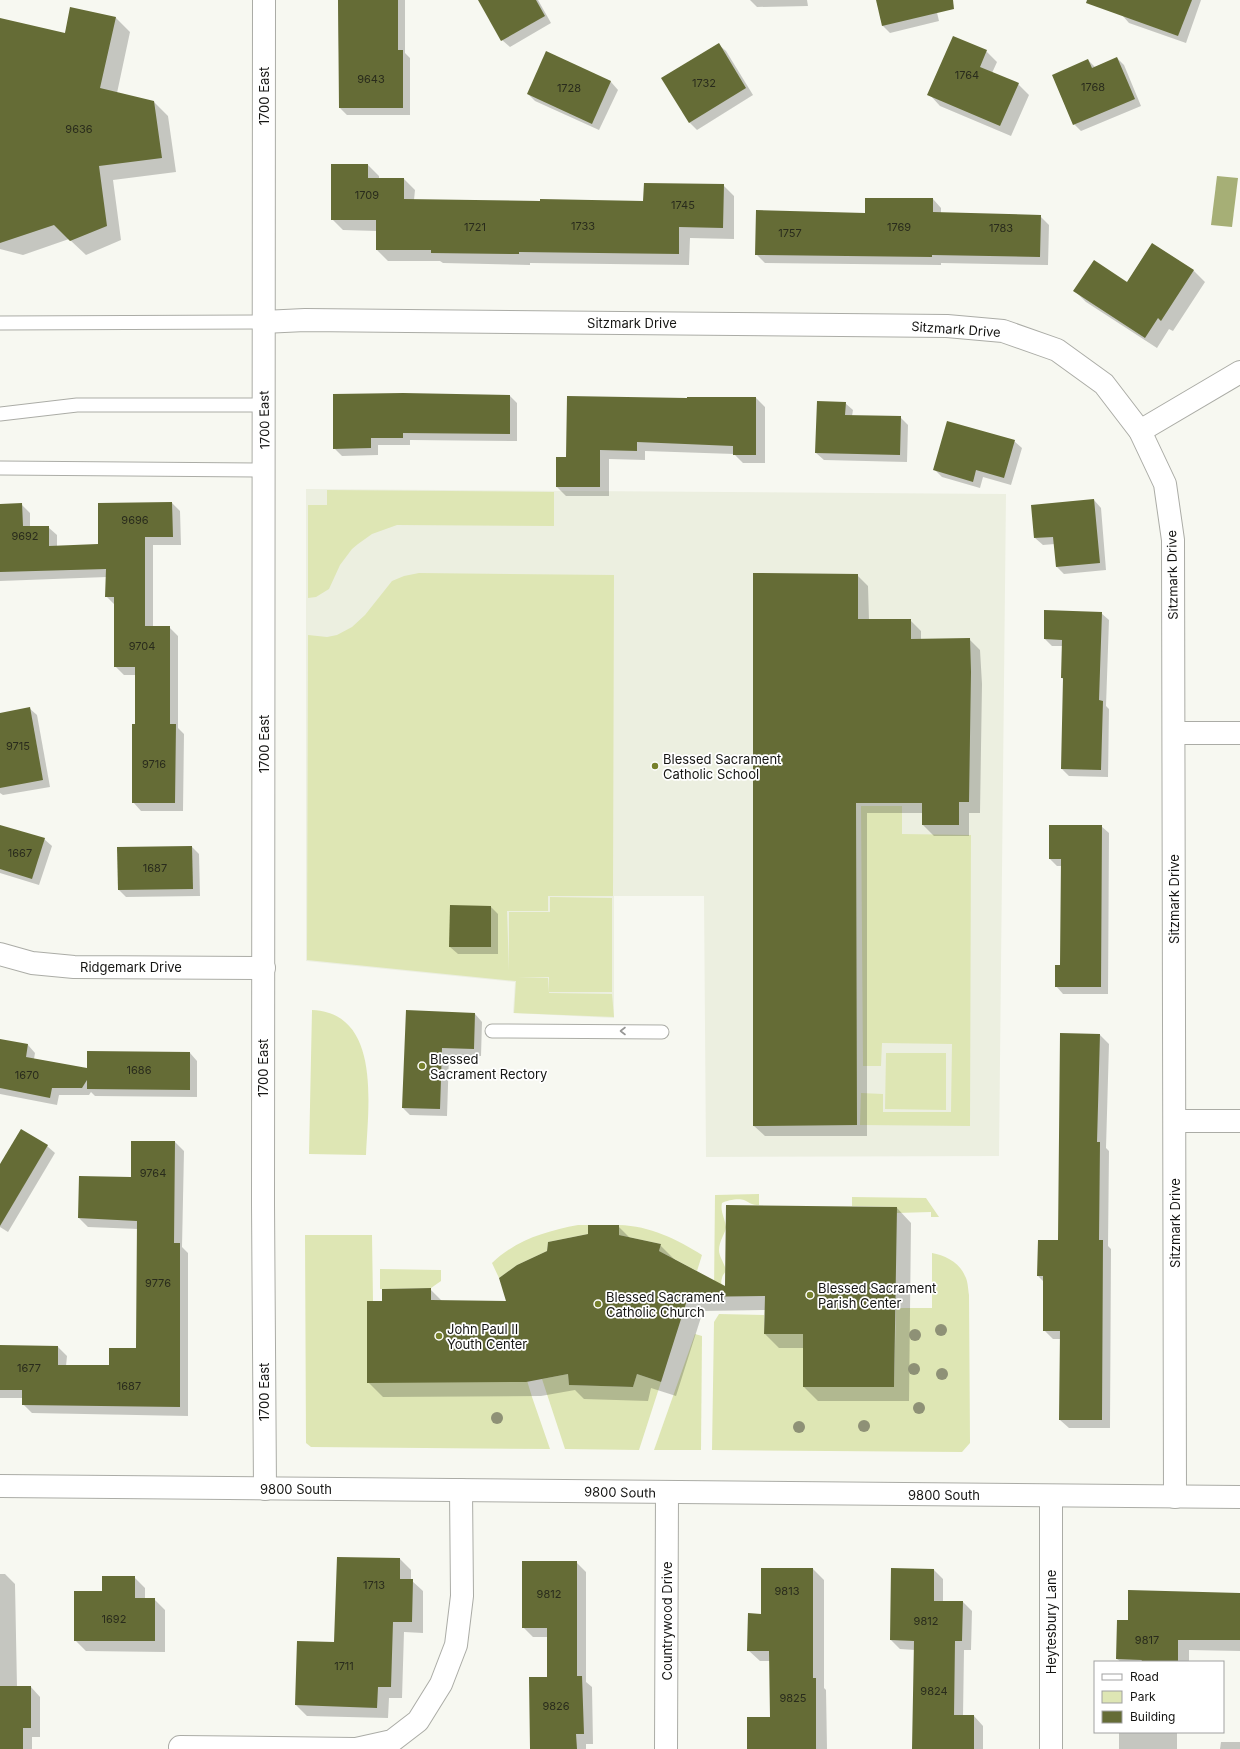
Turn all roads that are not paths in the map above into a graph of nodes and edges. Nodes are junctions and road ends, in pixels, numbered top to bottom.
1 (264, 0) edge
2 (263, 322) junction
3 (0, 324) edge
4 (1240, 372) edge
5 (264, 405) junction
6 (0, 414) edge
7 (1140, 431) junction
8 (0, 468) edge
9 (264, 470) junction
10 (1174, 733) junction
11 (1240, 733) edge
12 (0, 954) edge
13 (264, 968) junction
14 (492, 1030) dead end
15 (662, 1032) dead end
16 (1174, 1121) junction
17 (1240, 1121) edge
18 (0, 1486) edge
19 (265, 1489) junction
20 (461, 1490) junction
21 (667, 1492) junction
22 (1051, 1496) junction
23 (1175, 1497) junction
24 (1240, 1497) edge
25 (180, 1747) dead end
26 (356, 1749) edge
27 (666, 1749) edge
28 (1051, 1749) edge

1 - 2 street, 1700 East
2 - 3 lane
2 - 5 street, 1700 East
2 - 7 street, Sitzmark Drive
4 - 7 street
5 - 6 lane
5 - 9 street, 1700 East
7 - 10 street, Sitzmark Drive
8 - 9 lane
9 - 13 street, 1700 East
10 - 11 street
10 - 16 street, Sitzmark Drive
12 - 13 street, Ridgemark Drive
13 - 19 street, 1700 East
15 -> 14 lane
16 - 17 street
16 - 23 street, Sitzmark Drive
18 - 19 street, 9800 South
19 - 20 street, 9800 South
20 - 21 street, 9800 South
20 - 26 street
21 - 22 street, 9800 South
21 - 27 street, Countrywood Drive
22 - 23 street, 9800 South
22 - 28 street, Heytesbury Lane
23 - 24 street, 9800 South
25 - 26 street

